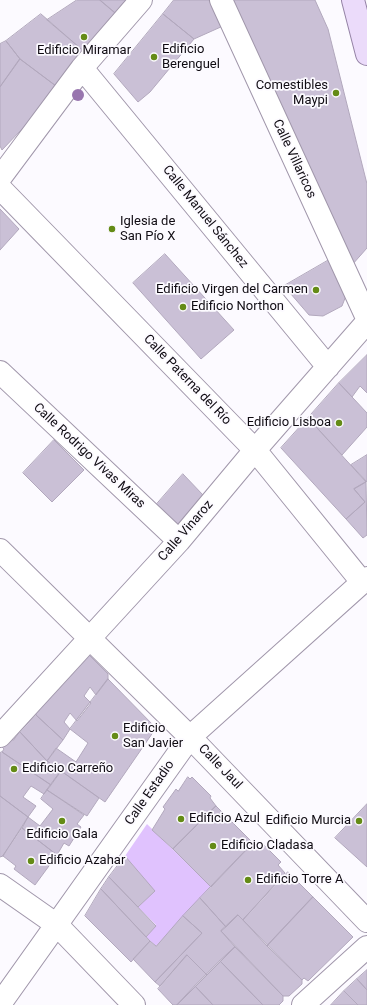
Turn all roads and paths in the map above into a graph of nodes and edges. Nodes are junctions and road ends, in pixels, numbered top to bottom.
1 (141, 0) edge
2 (221, 0) edge
3 (353, 0) edge
4 (367, 54) edge
5 (82, 68) junction
6 (0, 178) edge
7 (0, 188) edge
8 (367, 318) edge
9 (367, 322) edge
10 (328, 366) junction
11 (0, 372) edge
12 (255, 450) junction
13 (178, 541) junction
14 (0, 550) edge
15 (365, 580) edge
16 (90, 638) junction
17 (0, 736) edge
18 (190, 736) junction
19 (0, 885) edge
20 (367, 921) edge
21 (57, 925) junction
22 (367, 947) edge
23 (0, 1004) edge
24 (134, 1005) edge
25 (302, 1005) edge

1 - 5 street
2 - 8 street, Calle Villaricos
3 - 4 main road
5 - 6 street
5 - 10 street, Calle Manuel Sánchez
7 - 12 street, Calle Paterna del Río
9 - 10 street, Calle Vinaroz
10 - 12 street, Calle Vinaroz
11 - 13 street, Calle Rodrigo Vivas Miras
12 - 13 street, Calle Vinaroz
12 - 15 street, Calle Paterna del Río
13 - 16 street, Calle Vinaroz
14 - 16 street, Calle Jaul
15 - 18 street, Calle Estadio
16 - 17 street, Calle Vinaroz
16 - 18 street, Calle Jaul
18 - 20 street, Calle Jaul
18 - 21 street, Calle Estadio
19 - 21 street
21 - 23 street, Calle Estadio
21 - 24 street
22 - 25 street

